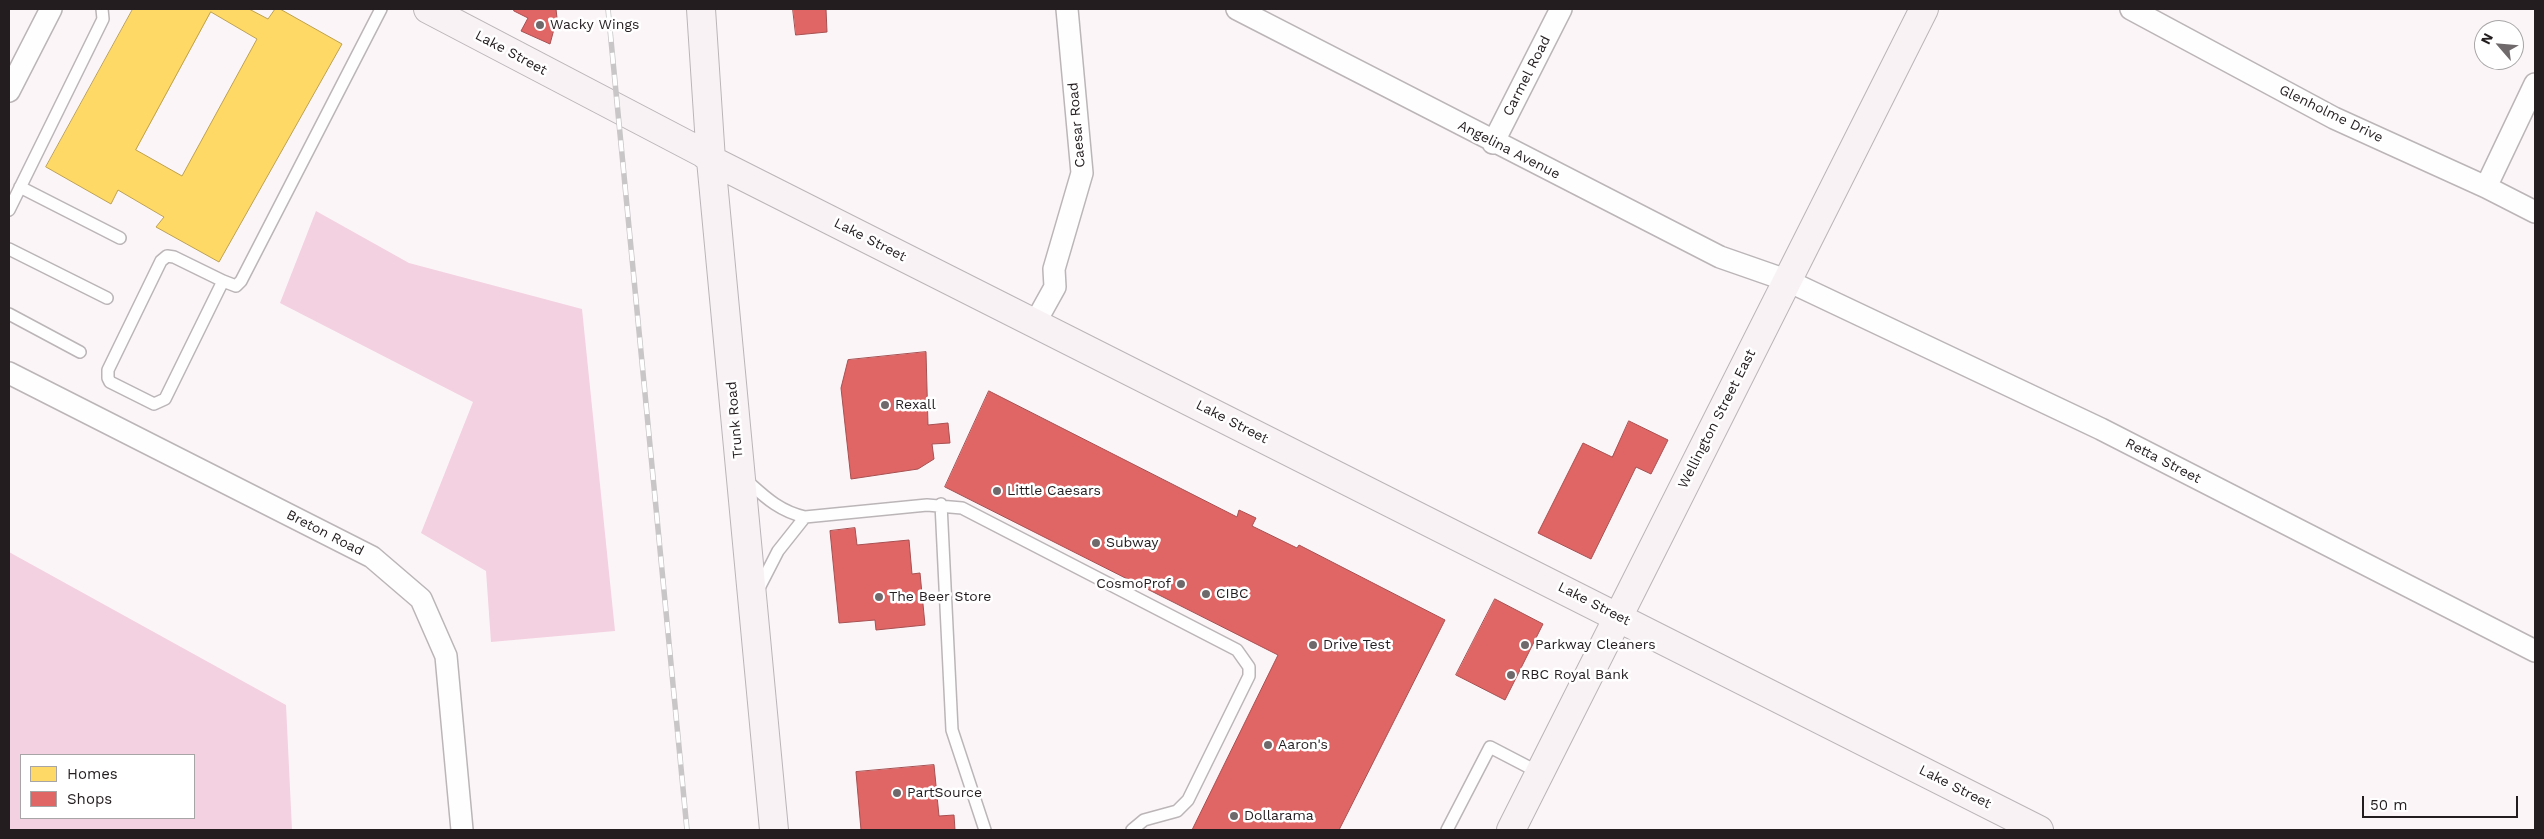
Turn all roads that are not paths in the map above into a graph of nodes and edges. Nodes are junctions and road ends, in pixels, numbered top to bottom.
1 (51, 9) edge
2 (102, 9) edge
3 (381, 9) edge
4 (428, 9) edge
5 (701, 9) edge
6 (1067, 9) edge
7 (1237, 9) edge
8 (1561, 9) edge
9 (1924, 9) edge
10 (2131, 9) edge
11 (2535, 84) edge
12 (9, 90) edge
13 (1493, 143) junction
14 (711, 160) junction
15 (20, 187) junction
16 (2486, 187) junction
17 (9, 210) edge
18 (2535, 212) edge
19 (120, 238) dead end
20 (9, 249) edge
21 (1786, 280) junction
22 (223, 281) junction
23 (107, 298) dead end
24 (9, 314) edge
25 (1035, 323) junction
26 (80, 352) dead end
27 (9, 373) edge
28 (740, 475) junction
29 (941, 504) junction
30 (805, 516) junction
31 (752, 600) junction
32 (1618, 616) junction
33 (2535, 651) edge
34 (1540, 773) junction
35 (462, 830) edge
36 (774, 830) edge
37 (985, 830) edge
38 (1132, 830) edge
39 (1447, 830) edge
40 (1511, 830) edge
41 (2039, 830) edge

1 - 12 street
2 - 15 lane
3 - 22 lane
4 - 14 street, Lake Street
5 - 14 street, Trunk Road
6 - 25 street, Caesar Road
7 - 13 street, Angelina Avenue
8 - 13 street, Carmel Road
9 - 21 street, Wellington Street East
10 - 16 street, Glenholme Drive
11 - 16 street
13 - 21 street, Angelina Avenue
14 - 25 street, Lake Street
14 - 28 street, Trunk Road
15 - 17 lane
15 - 19 lane
16 - 18 street, Glenholme Drive
20 - 23 lane
21 - 32 street, Wellington Street East
21 - 33 street, Retta Street
22 - 22 lane
24 - 26 lane
25 - 32 street, Lake Street
27 - 35 street, Breton Road
28 - 30 lane
28 - 31 street, Trunk Road
29 - 30 lane
29 - 37 lane
29 - 38 lane
30 - 31 lane
31 - 36 street, Trunk Road
32 - 34 street, Wellington Street East
32 - 41 street, Lake Street
34 - 39 lane
34 - 40 street, Wellington Street East

